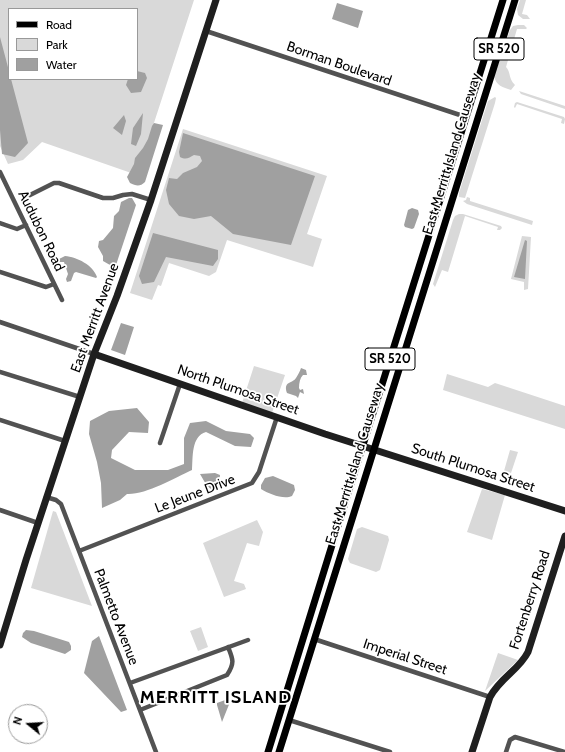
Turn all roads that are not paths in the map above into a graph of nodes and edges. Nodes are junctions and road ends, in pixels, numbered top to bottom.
1 (216, 0) edge
2 (503, 0) edge
3 (515, 0) edge
4 (206, 31) junction
5 (489, 46) junction
6 (486, 88) junction
7 (466, 117) junction
8 (468, 146) junction
9 (0, 172) edge
10 (28, 196) dead end
11 (151, 200) junction
12 (0, 223) edge
13 (26, 225) junction
14 (0, 272) edge
15 (54, 284) junction
16 (62, 300) dead end
17 (408, 303) junction
18 (0, 322) edge
19 (410, 332) junction
20 (398, 336) junction
21 (94, 354) junction
22 (399, 368) junction
23 (0, 372) edge
24 (180, 384) junction
25 (80, 397) junction
26 (277, 417) junction
27 (0, 420) edge
28 (65, 441) junction
29 (160, 444) dead end
30 (363, 445) junction
31 (374, 448) junction
32 (46, 497) junction
33 (0, 510) edge
34 (565, 511) edge
35 (38, 523) junction
36 (565, 536) edge
37 (79, 551) junction
38 (314, 639) junction
39 (248, 640) dead end
40 (0, 645) edge
41 (228, 647) junction
42 (130, 683) junction
43 (287, 692) junction
44 (490, 697) junction
45 (140, 710) junction
46 (289, 720) junction
47 (156, 752) edge
48 (268, 752) edge
49 (279, 752) edge
50 (390, 752) edge
51 (472, 752) edge
52 (506, 752) edge
53 (565, 752) edge

1 - 4 street, East Merritt Avenue
2 - 5 main road, East Merritt Island Causeway / SR 520
3 - 6 main road, East Merritt Island Causeway / SR 520
4 - 7 street, Borman Boulevard
4 - 11 street, East Merritt Avenue
5 - 6 main road
5 - 7 main road, East Merritt Island Causeway / SR 520
6 - 8 main road, East Merritt Island Causeway / SR 520
7 - 8 main road
7 - 17 main road, East Merritt Island Causeway / SR 520
8 - 19 main road, East Merritt Island Causeway / SR 520
9 - 13 street, Audubon Road
10 - 11 street
11 - 21 street, East Merritt Avenue
12 - 13 street
13 - 15 street, Audubon Road
14 - 15 street
15 - 16 street, Audubon Road
17 - 19 main road
17 - 20 main road, East Merritt Island Causeway / SR 520
18 - 21 street
19 - 22 main road, East Merritt Island Causeway / SR 520
20 - 22 main road
20 - 30 main road, East Merritt Island Causeway / SR 520
21 - 24 street, North Plumosa Street
21 - 25 street, East Merritt Avenue
22 - 31 main road, East Merritt Island Causeway / SR 520
23 - 25 street
24 - 26 street, North Plumosa Street
24 - 29 street
25 - 28 street, East Merritt Avenue
26 - 30 street, North Plumosa Street
26 - 37 street, Le Jeune Drive
27 - 28 street
28 - 32 street, East Merritt Avenue
30 - 31 street, North Plumosa Street
30 - 43 main road, East Merritt Island Causeway / SR 520
31 - 34 street, South Plumosa Street
31 - 38 main road, East Merritt Island Causeway / SR 520
32 - 35 street, East Merritt Avenue
32 - 37 street, Palmetto Avenue
33 - 35 street
35 - 40 street, East Merritt Avenue
36 - 44 street, Fortenberry Road
37 - 42 street, Palmetto Avenue
38 - 44 street, Imperial Street
38 - 46 main road, East Merritt Island Causeway / SR 520
39 - 41 street
41 - 42 street
41 - 45 street
42 - 45 street, Palmetto Avenue
43 - 46 main road
43 - 48 main road, East Merritt Island Causeway / SR 520
44 - 51 street, Fortenberry Road
45 - 47 street, Palmetto Avenue
46 - 49 main road, East Merritt Island Causeway / SR 520
46 - 50 street
52 - 53 street

